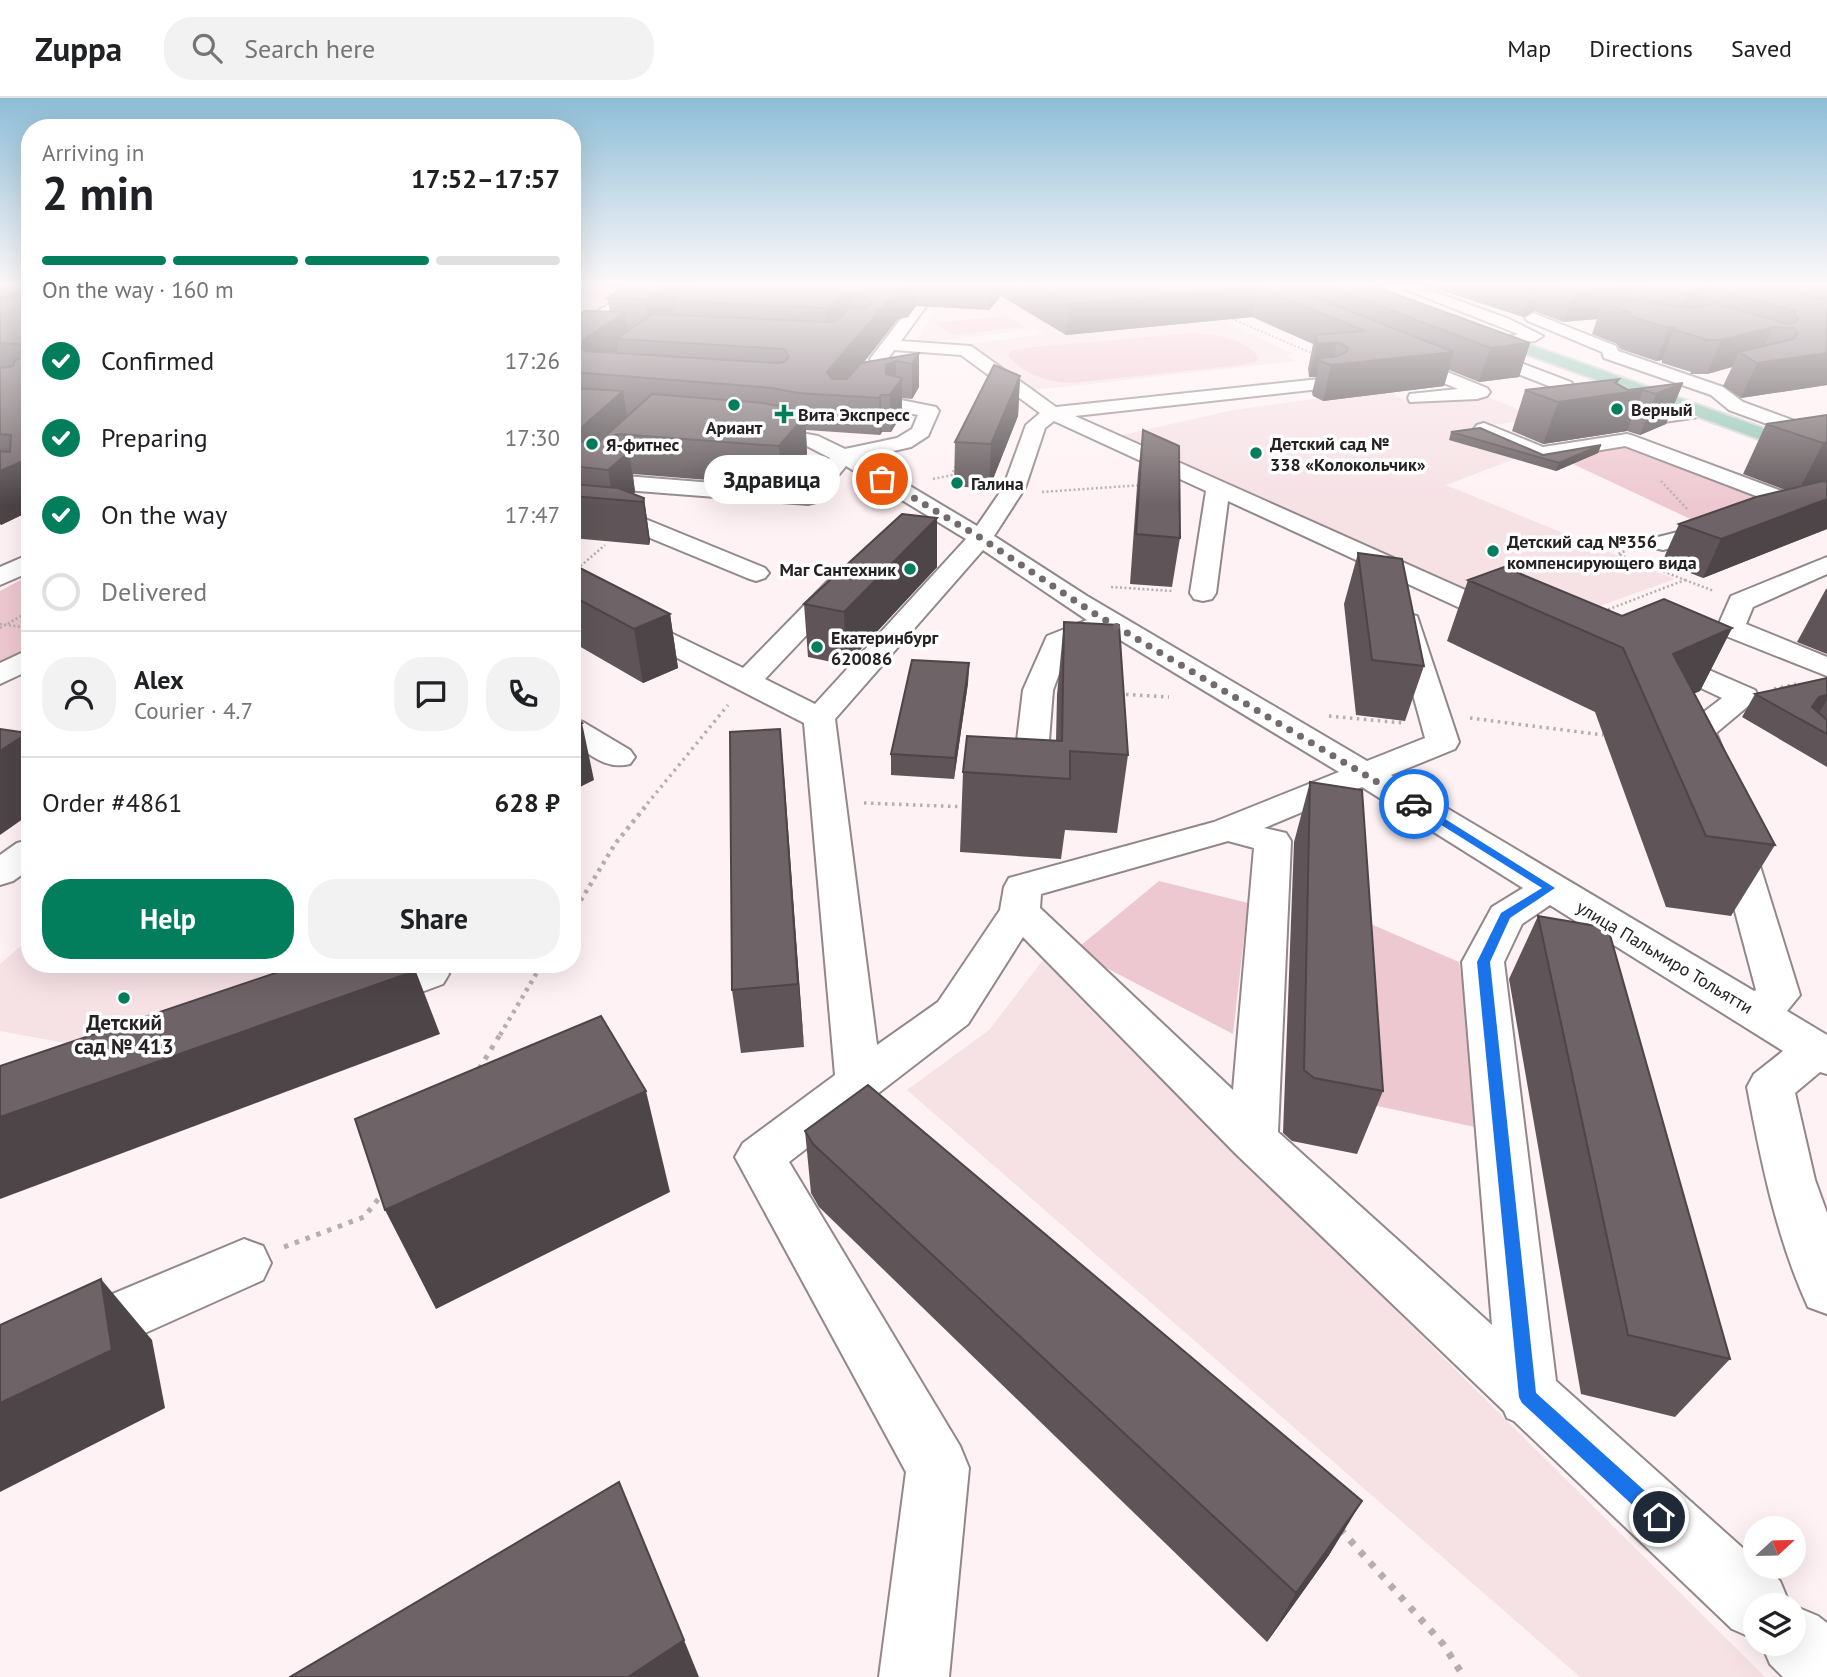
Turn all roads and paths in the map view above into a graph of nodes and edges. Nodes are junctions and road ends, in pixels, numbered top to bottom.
1 (878, 358) edge
2 (976, 358) edge
3 (1399, 358) edge
4 (1493, 358) edge
5 (1562, 358) edge
6 (1617, 358) edge
7 (871, 369) edge
8 (1727, 378) edge
9 (1612, 380) junction
10 (1329, 383) edge
11 (1565, 386) junction
12 (1696, 387) junction
13 (1482, 392) junction
14 (1417, 398) edge
15 (896, 405) edge
16 (1688, 408) junction
17 (1052, 413) junction
18 (730, 427) edge
19 (1484, 429) edge
20 (1619, 432) junction
21 (1770, 438) junction
22 (843, 456) junction
23 (1827, 458) edge
24 (958, 463) edge
25 (1201, 478) junction
26 (625, 483) dead end
27 (1010, 494) junction
28 (917, 502) junction
29 (1816, 512) edge
30 (581, 517) edge
31 (1769, 517) edge
32 (630, 521) junction
33 (1745, 523) edge
34 (1708, 532) junction
35 (981, 538) junction
36 (1663, 542) joint
37 (862, 562) edge
38 (1827, 565) edge
39 (21, 566) edge
40 (581, 566) edge
41 (1390, 566) junction
42 (757, 573) dead end
43 (0, 577) edge
44 (1102, 587) dead end
45 (1203, 593) joint
46 (581, 598) edge
47 (1601, 612) edge
48 (21, 616) edge
49 (1108, 621) junction
50 (6, 625) junction
51 (0, 626) edge
52 (21, 627) edge
53 (1528, 629) edge
54 (1637, 648) edge
55 (21, 663) edge
56 (1827, 667) edge
57 (0, 675) edge
58 (747, 681) junction
59 (1116, 694) edge
60 (1169, 697) dead end
61 (819, 718) junction
62 (581, 734) edge
63 (618, 757) dead end
64 (1365, 774) junction
65 (1027, 801) joint
66 (828, 802) junction
67 (1227, 830) junction
68 (21, 857) edge
69 (0, 873) edge
70 (1550, 888) junction
71 (581, 900) edge
72 (1020, 911) junction
73 (537, 973) edge
74 (428, 974) dead end
75 (338, 1006) edge
76 (1756, 1012) junction
77 (1821, 1053) edge
78 (476, 1075) edge
79 (863, 1096) junction
80 (1253, 1140) junction
81 (389, 1186) edge
82 (244, 1263) joint
83 (1827, 1289) edge
84 (0, 1370) edge
85 (1528, 1397) junction
86 (1335, 1524) edge
87 (1743, 1594) edge
88 (1806, 1651) edge
89 (1827, 1670) edge
90 (914, 1677) edge
91 (1464, 1677) edge

1 - 7 street
2 - 17 street
3 - 13 street
4 - 11 street
5 - 9 main road
6 - 12 street
8 - 12 street
9 - 11 street
9 - 16 main road
10 - 17 street
11 - 13 street
12 - 16 street
12 - 21 street
13 - 14 street
15 - 22 street
16 - 20 street
16 - 21 main road
17 - 25 street
17 - 27 street
18 - 22 street, улица Пальмиро Тольятти
19 - 20 street
20 - 29 street
20 - 34 path
21 - 23 main road
22 - 26 street
22 - 28 street, улица Пальмиро Тольятти
24 - 28 path
25 - 27 path
25 - 41 street
25 - 45 street
27 - 35 street
28 - 35 street, улица Пальмиро Тольятти
29 - 31 street
30 - 32 street
32 - 40 path
32 - 42 street
33 - 34 street
34 - 36 street
35 - 49 street, улица Пальмиро Тольятти
35 - 61 street
36 - 47 path
37 - 58 street
38 - 56 street
39 - 43 street
41 - 53 street
41 - 64 street
44 - 45 path
46 - 58 street
48 - 50 path
49 - 64 street, улица Пальмиро Тольятти
49 - 65 street
50 - 51 path
50 - 52 path
54 - 76 street
55 - 57 street
58 - 61 street
58 - 71 path
59 - 60 path
61 - 66 street
62 - 63 street
64 - 67 street
64 - 70 street, улица Пальмиро Тольятти
65 - 66 path
66 - 79 street
67 - 72 street
67 - 80 street
68 - 69 street
70 - 76 street, улица Пальмиро Тольятти
70 - 85 street
72 - 79 street
72 - 80 street
73 - 78 path
74 - 75 street
76 - 77 street, улица Пальмиро Тольятти
77 - 83 street
79 - 90 street
80 - 85 street
81 - 82 path
82 - 84 street
85 - 87 street
86 - 91 path
88 - 89 street

